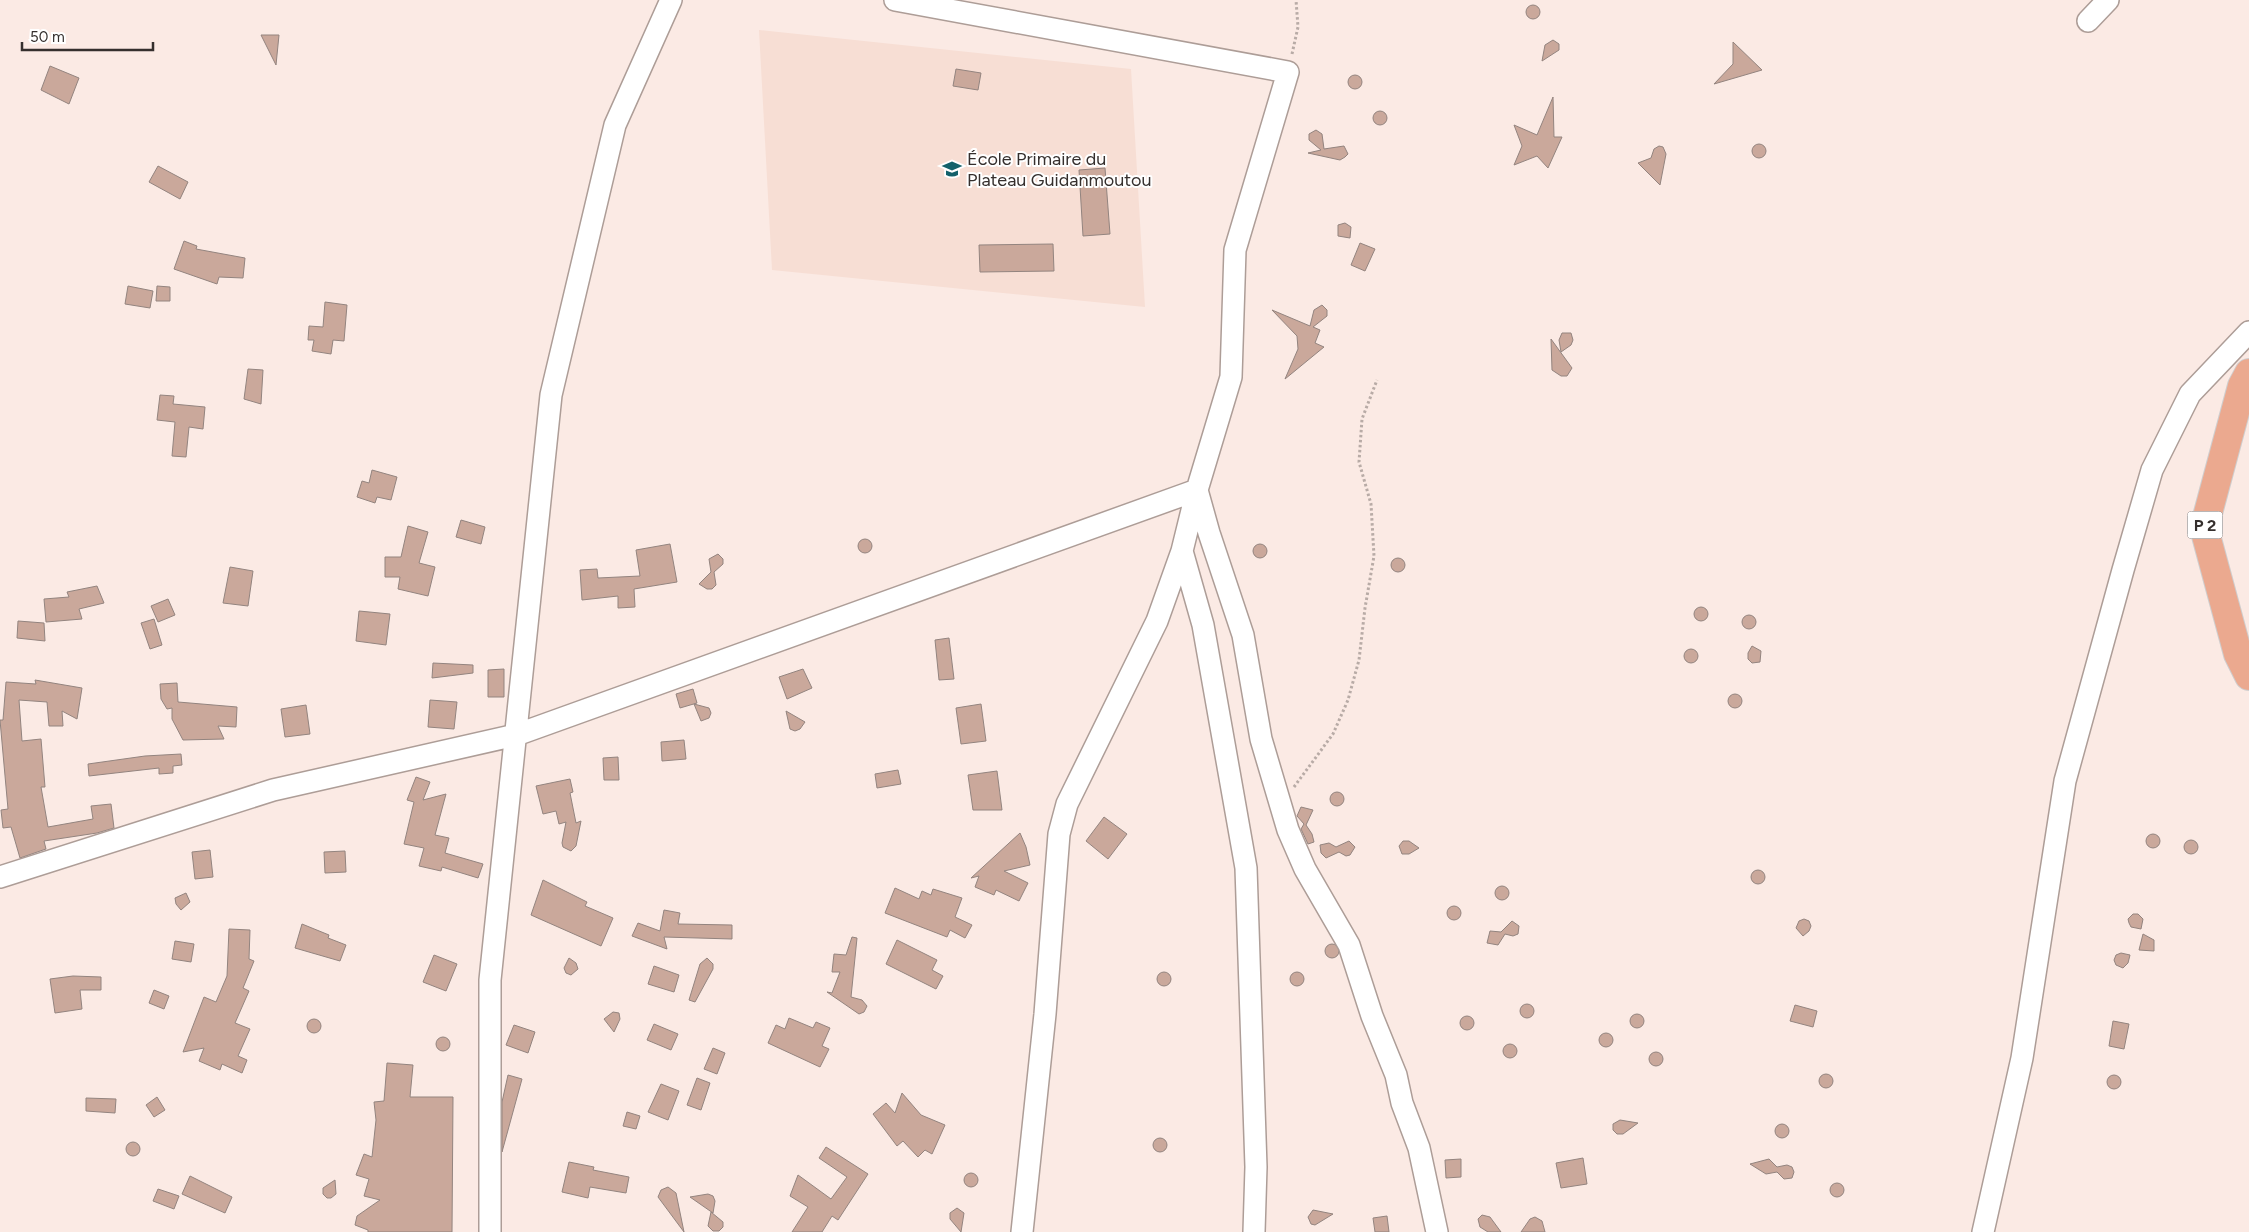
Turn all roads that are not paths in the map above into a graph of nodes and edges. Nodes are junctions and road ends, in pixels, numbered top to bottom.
1 (671, 0) edge
2 (895, 0) edge
3 (2108, 0) edge
4 (2088, 20) dead end
5 (2249, 332) edge
6 (2249, 374) edge
7 (1197, 490) junction
8 (1182, 551) junction
9 (2249, 676) edge
10 (516, 736) junction
11 (0, 877) edge
12 (490, 1232) edge
13 (1022, 1232) edge
14 (1254, 1232) edge
15 (1437, 1232) edge
16 (1983, 1232) edge

1 - 10 street
2 - 7 street
3 - 4 street
5 - 16 street
6 - 9 main road, P 2
7 - 8 street
7 - 10 street
7 - 15 street
8 - 13 street
8 - 14 street
10 - 11 street
10 - 12 street

